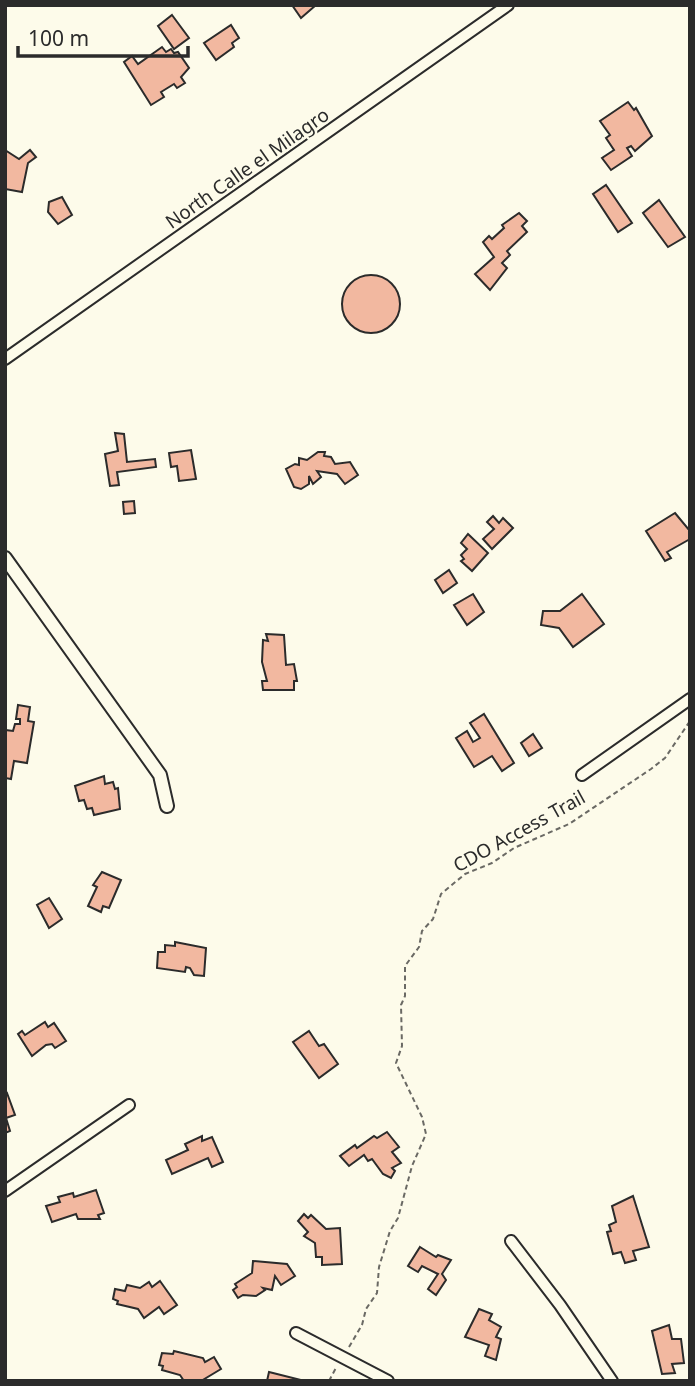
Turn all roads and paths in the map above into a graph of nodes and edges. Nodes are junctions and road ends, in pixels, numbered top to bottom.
1 (508, 5) edge
2 (5, 359) edge
3 (5, 558) edge
4 (690, 699) edge
5 (690, 721) edge
6 (582, 775) dead end
7 (167, 806) dead end
8 (129, 1105) dead end
9 (5, 1191) edge
10 (511, 1241) dead end
11 (296, 1333) dead end
12 (344, 1356) junction
13 (329, 1381) edge
14 (388, 1381) edge
15 (612, 1381) edge

1 - 2 street, North Calle el Milagro
3 - 7 street
4 - 6 street
5 - 12 path, CDO Access Trail
8 - 9 street
10 - 15 street
11 - 12 street
12 - 13 path, CDO Access Trail
12 - 14 street

